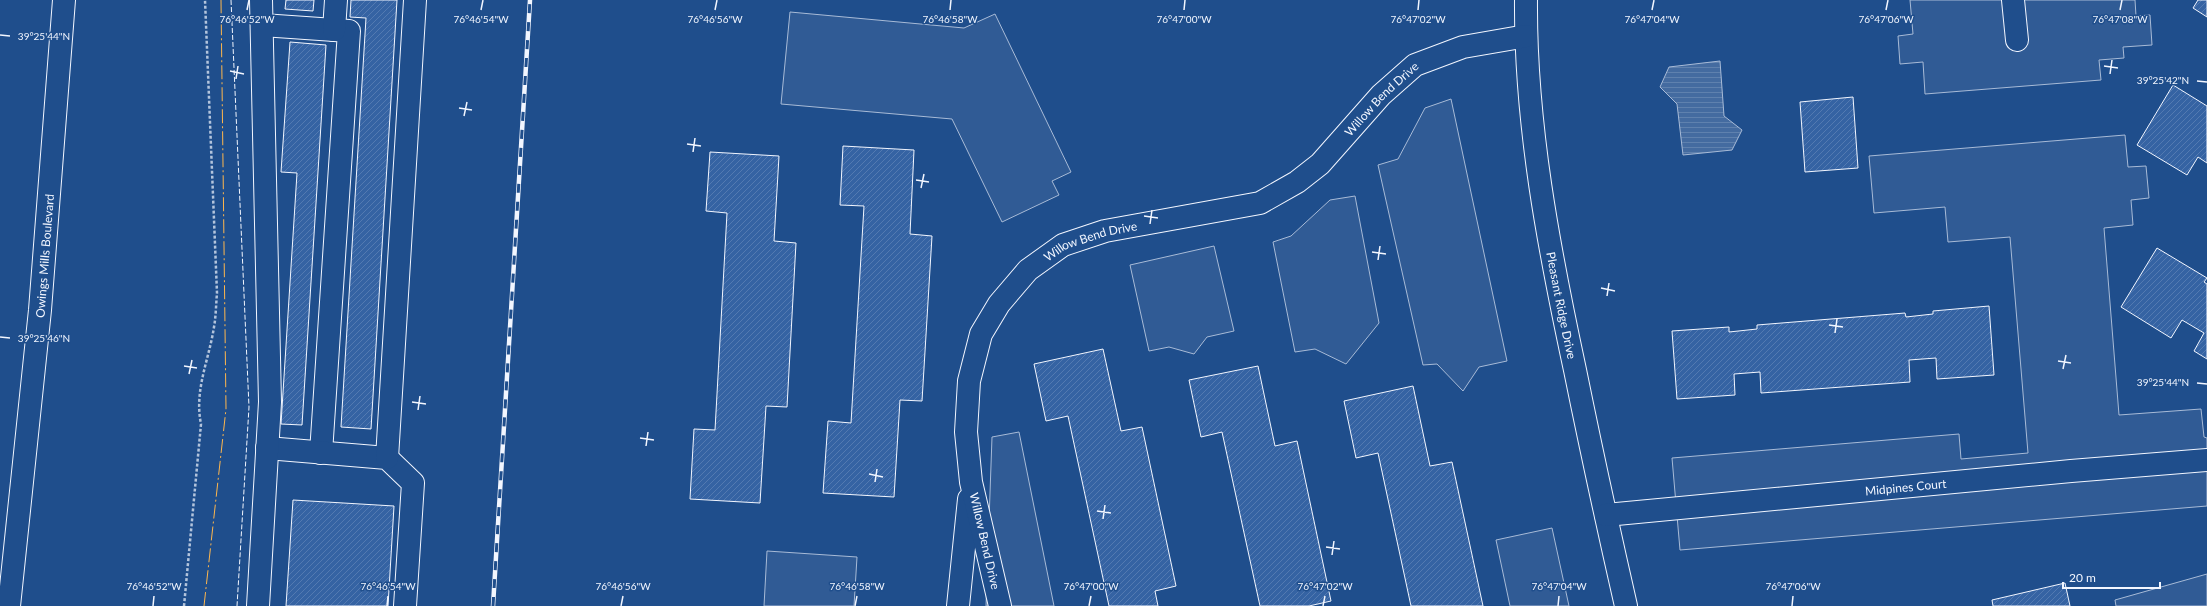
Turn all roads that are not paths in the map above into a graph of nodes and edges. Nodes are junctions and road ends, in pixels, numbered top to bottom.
1 (64, 0) edge
2 (261, 0) edge
3 (336, 0) edge
4 (415, 0) edge
5 (1526, 0) edge
6 (2013, 0) edge
7 (262, 25) junction
8 (334, 30) junction
9 (1526, 36) junction
10 (2018, 40) dead end
11 (267, 448) junction
12 (321, 453) junction
13 (387, 458) junction
14 (2207, 460) edge
15 (970, 482) junction
16 (1606, 515) junction
17 (9, 606) edge
18 (258, 606) edge
19 (405, 606) edge
20 (958, 606) edge
21 (1000, 606) edge
22 (1626, 606) edge

1 - 17 street, Owings Mills Boulevard
2 - 7 street
3 - 8 street
4 - 13 street
5 - 9 street, Pleasant Ridge Drive
6 - 10 street
7 - 8 street
7 - 11 street
8 - 12 street
9 - 15 street, Willow Bend Drive
9 - 16 street, Pleasant Ridge Drive
11 - 12 street
11 - 18 street
12 - 13 street
13 - 19 street
14 - 16 street, Midpines Court
15 - 20 street
15 - 21 street, Willow Bend Drive
16 - 22 street, Pleasant Ridge Drive

